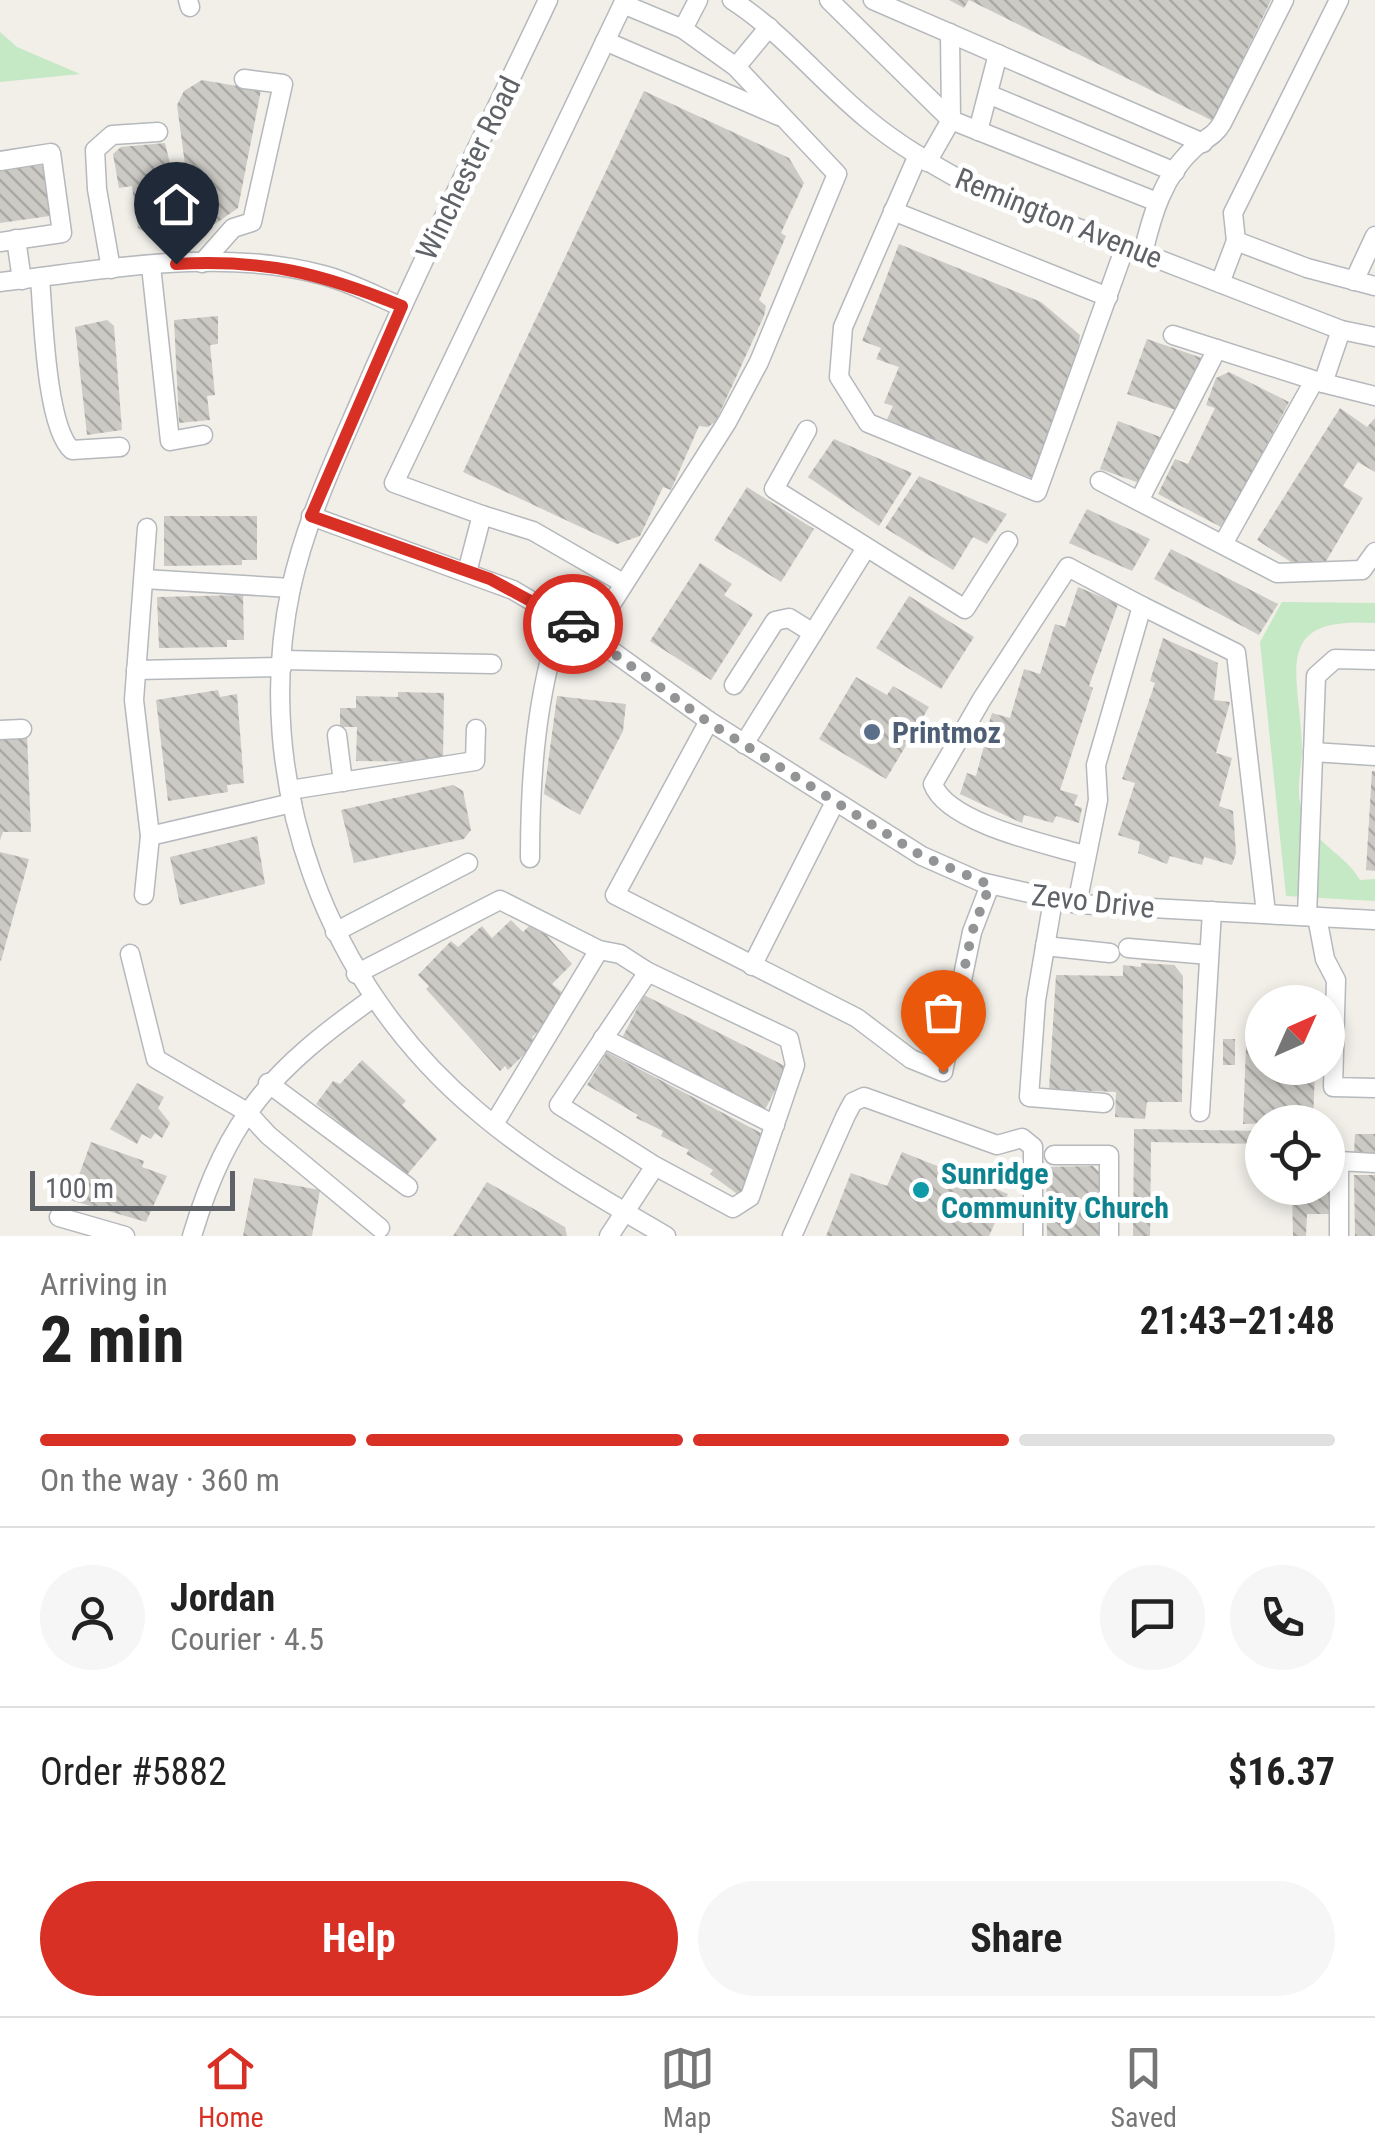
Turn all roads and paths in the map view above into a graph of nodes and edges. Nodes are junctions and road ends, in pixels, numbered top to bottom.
1 (548, 0) edge
2 (698, 0) edge
3 (732, 0) edge
4 (829, 0) edge
5 (873, 0) edge
6 (1284, 0) edge
7 (1339, 0) edge
8 (769, 27) junction
9 (683, 29) junction
10 (950, 33) junction
11 (605, 41) junction
12 (998, 54) junction
13 (736, 67) junction
14 (244, 79) dead end
15 (988, 94) junction
16 (788, 120) junction
17 (951, 120) junction
18 (978, 131) junction
19 (158, 132) dead end
20 (1202, 142) junction
21 (922, 158) junction
22 (0, 161) edge
23 (1174, 172) junction
24 (1158, 202) junction
25 (894, 212) junction
26 (1375, 236) edge
27 (8, 240) edge
28 (1236, 241) junction
29 (1134, 250) junction
30 (202, 263) junction
31 (150, 266) junction
32 (111, 269) junction
33 (31, 279) junction
34 (1354, 281) junction
35 (0, 282) edge
36 (1220, 282) junction
37 (1375, 286) edge
38 (1108, 296) junction
39 (402, 306) junction
40 (1341, 330) junction
41 (1173, 334) dead end
42 (1375, 337) edge
43 (1217, 349) junction
44 (1319, 382) junction
45 (1375, 396) edge
46 (807, 430) dead end
47 (203, 436) dead end
48 (120, 448) dead end
49 (1100, 482) dead end
50 (1139, 501) junction
51 (482, 515) junction
52 (311, 516) junction
53 (147, 528) dead end
54 (1008, 541) dead end
55 (1223, 544) junction
56 (866, 548) junction
57 (1375, 552) edge
58 (467, 572) junction
59 (144, 579) junction
60 (622, 583) junction
61 (292, 588) junction
62 (1142, 606) junction
63 (562, 618) junction
64 (813, 633) junction
65 (591, 636) junction
66 (1375, 660) edge
67 (282, 663) junction
68 (492, 664) dead end
69 (136, 670) junction
70 (734, 685) dead end
71 (708, 722) junction
72 (22, 729) dead end
73 (476, 729) dead end
74 (0, 730) edge
75 (337, 735) dead end
76 (744, 744) junction
77 (1314, 752) junction
78 (1375, 756) edge
79 (343, 782) junction
80 (291, 797) junction
81 (836, 802) junction
82 (150, 836) junction
83 (1084, 856) junction
84 (530, 858) dead end
85 (468, 863) dead end
86 (990, 885) junction
87 (144, 896) dead end
88 (1054, 900) junction
89 (1078, 904) junction
90 (1212, 911) junction
91 (1266, 913) junction
92 (1312, 916) junction
93 (1375, 920) edge
94 (335, 932) junction
95 (1045, 946) junction
96 (598, 950) junction
97 (130, 954) dead end
98 (1209, 955) junction
99 (752, 966) junction
100 (648, 972) junction
101 (356, 974) junction
102 (374, 998) junction
103 (603, 1038) junction
104 (268, 1083) junction
105 (1375, 1088) edge
106 (1104, 1103) dead end
107 (247, 1112) junction
108 (1200, 1112) dead end
109 (494, 1124) junction
110 (775, 1125) junction
111 (1054, 1155) dead end
112 (1375, 1163) edge
113 (656, 1166) junction
114 (408, 1187) dead end
115 (624, 1212) junction
116 (59, 1217) dead end
117 (380, 1228) dead end
118 (125, 1236) edge
119 (192, 1236) edge
120 (609, 1236) edge
121 (666, 1236) edge
122 (792, 1236) edge
123 (1034, 1236) edge
124 (1109, 1236) edge
125 (1338, 1236) edge

1 - 39 street, Winchester Road
2 - 9 street
3 - 8 street, Remington Avenue
4 - 17 street
5 - 10 street
6 - 20 street
7 - 28 street
8 - 13 street
8 - 21 street, Remington Avenue
9 - 11 street
9 - 13 street
10 - 12 street
10 - 17 street
11 - 16 street
11 - 51 street
12 - 15 street
12 - 20 street
13 - 16 street
14 - 30 street
15 - 18 street
15 - 23 street
16 - 60 street
17 - 18 street
17 - 21 street
18 - 24 street
19 - 32 street
20 - 23 street
21 - 25 street
21 - 29 street, Remington Avenue
22 - 27 street
23 - 24 street
24 - 29 street
25 - 38 street
25 - 38 street
26 - 34 street
27 - 33 street
28 - 34 street
28 - 36 street
29 - 36 street, Remington Avenue
29 - 38 street
30 - 31 street
30 - 39 street
31 - 32 street
31 - 47 street
32 - 33 street
33 - 35 street
33 - 48 street
34 - 37 street
36 - 40 street, Remington Avenue
39 - 52 street, Winchester Road
40 - 42 street, Remington Avenue
40 - 44 street
41 - 43 street
43 - 44 street
43 - 50 street
44 - 45 street
44 - 55 street
46 - 56 street
49 - 50 street
50 - 55 street
51 - 58 street
51 - 60 street
52 - 58 street, Zevo Drive
52 - 61 street, Winchester Road
53 - 59 street
54 - 56 street
55 - 57 street
56 - 64 street
58 - 63 street, Zevo Drive
59 - 61 street
59 - 69 street
60 - 65 street
61 - 67 street, Winchester Road
62 - 83 street
62 - 83 street
62 - 91 street
63 - 65 street, Zevo Drive
63 - 84 street
64 - 70 street
64 - 76 street
65 - 71 street, Zevo Drive
66 - 77 street
67 - 68 street
67 - 69 street
67 - 80 street, Winchester Road
69 - 82 street
71 - 76 street, Zevo Drive
71 - 99 street
72 - 74 street
73 - 79 street
75 - 79 street
76 - 81 street, Zevo Drive
77 - 78 street
77 - 92 street
79 - 80 street
80 - 82 street
80 - 94 street, Winchester Road
81 - 86 street, Zevo Drive
81 - 99 street
82 - 87 street
83 - 89 street
85 - 94 street
86 - 88 street, Zevo Drive
86 - 99 street
88 - 89 street, Zevo Drive
88 - 95 street
89 - 90 street, Zevo Drive
90 - 91 street, Zevo Drive
90 - 98 street
91 - 92 street, Zevo Drive
92 - 93 street, Zevo Drive
92 - 105 street
94 - 101 street, Winchester Road
95 - 98 street
95 - 106 street
96 - 100 street
96 - 101 street
96 - 109 street
97 - 107 street
98 - 108 street
100 - 103 street
100 - 110 street
101 - 102 street, Winchester Road
102 - 104 street
102 - 109 street, Winchester Road
103 - 110 street
103 - 113 street
104 - 107 street
104 - 114 street
107 - 117 street
107 - 119 street
109 - 115 street, Winchester Road
110 - 113 street
111 - 124 street
112 - 125 street
113 - 115 street
115 - 120 street
115 - 121 street, Winchester Road
116 - 118 street
122 - 123 street

